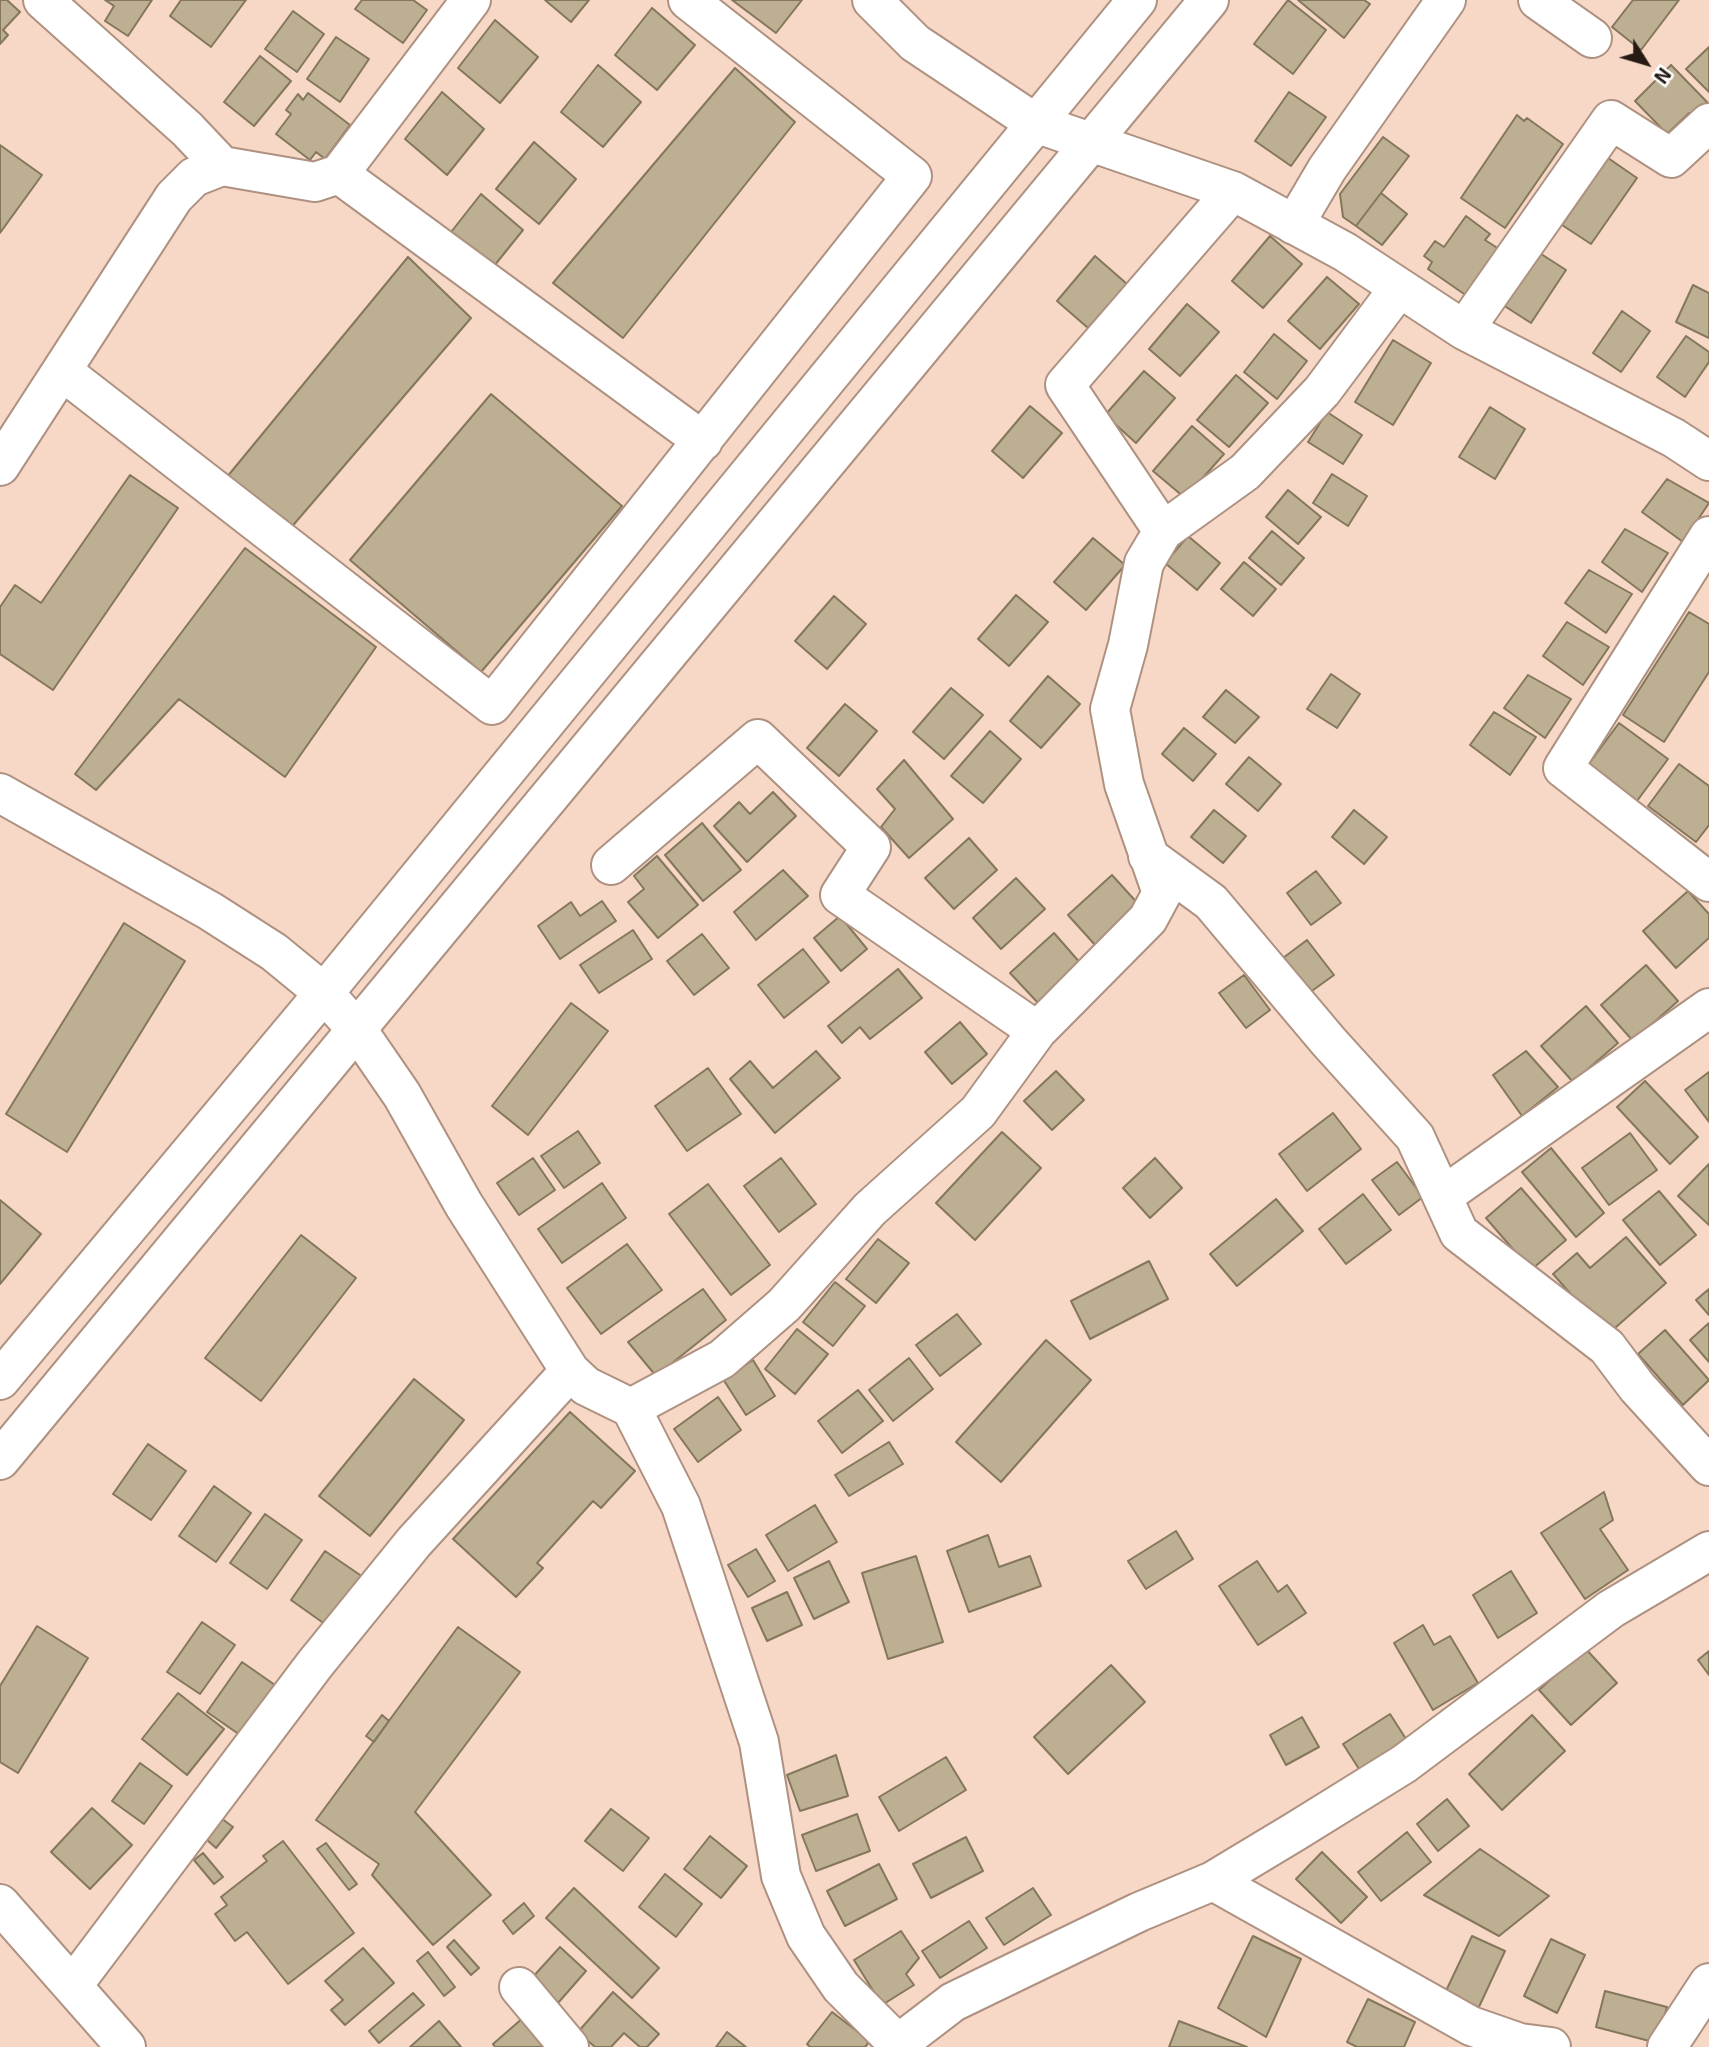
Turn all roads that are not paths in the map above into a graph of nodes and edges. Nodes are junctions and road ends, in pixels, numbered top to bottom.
1 (43, 0) edge
2 (471, 0) edge
3 (688, 0) edge
4 (872, 0) edge
5 (1138, 0) edge
6 (1209, 0) edge
7 (1446, 0) edge
8 (1538, 0) edge
9 (1592, 38) dead end
10 (1035, 123) junction
11 (1709, 123) edge
12 (1090, 143) junction
13 (222, 166) junction
14 (339, 174) junction
15 (1234, 191) junction
16 (1294, 225) junction
17 (1398, 288) junction
18 (1464, 330) junction
19 (62, 371) junction
20 (703, 441) junction
21 (1709, 461) edge
22 (0, 466) edge
23 (1163, 531) junction
24 (1709, 536) edge
25 (0, 793) edge
26 (1148, 856) junction
27 (611, 865) dead end
28 (1709, 881) edge
29 (324, 993) junction
30 (1709, 1008) edge
31 (358, 1031) junction
32 (1037, 1031) junction
33 (1443, 1196) junction
34 (569, 1371) junction
35 (0, 1380) edge
36 (631, 1409) junction
37 (0, 1460) edge
38 (1709, 1466) edge
39 (1709, 1551) edge
40 (1213, 1881) junction
41 (0, 1904) edge
42 (1709, 1983) edge
43 (73, 1985) junction
44 (519, 1987) dead end
45 (897, 2046) edge
46 (126, 2047) edge
47 (569, 2047) edge
48 (1552, 2047) edge
49 (1667, 2047) edge

1 - 13 street
2 - 14 street
3 - 20 street
4 - 10 street
5 - 10 street
6 - 12 street
7 - 16 street
8 - 9 street
10 - 12 street
10 - 29 street
11 - 18 street
12 - 15 street
12 - 31 street
13 - 14 street
13 - 19 street
14 - 20 street
15 - 16 street
15 - 23 street
16 - 17 street
17 - 18 street
17 - 23 street
18 - 21 street
19 - 20 street
19 - 22 street
23 - 26 street
24 - 28 street
25 - 29 street
26 - 32 street
26 - 33 street
27 - 32 street
29 - 31 street
29 - 35 street
30 - 33 street
31 - 34 street
31 - 37 street
32 - 36 street
33 - 38 street
34 - 36 street
34 - 43 street
36 - 45 street
39 - 40 street
40 - 45 street
40 - 48 street
41 - 43 street
42 - 49 street
43 - 46 street
44 - 47 street

